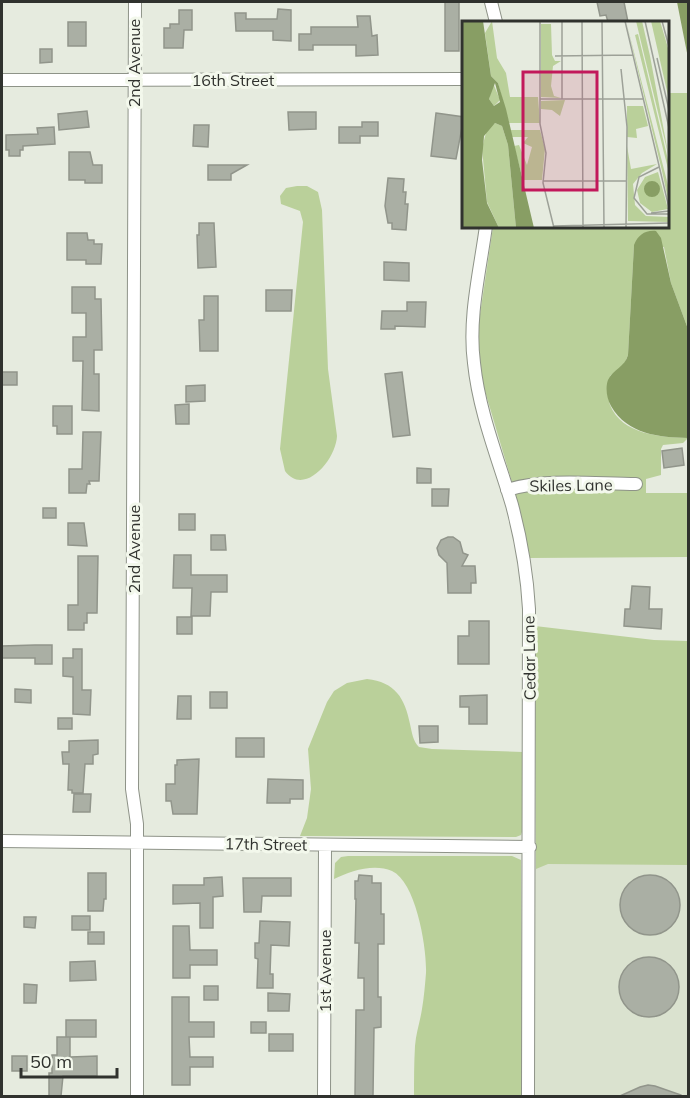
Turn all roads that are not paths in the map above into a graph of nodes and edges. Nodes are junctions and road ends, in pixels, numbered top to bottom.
1 (135, 2) edge
2 (490, 2) edge
3 (496, 21) edge
4 (462, 79) edge
5 (2, 80) edge
6 (134, 80) junction
7 (486, 228) edge
8 (636, 484) dead end
9 (507, 490) junction
10 (2, 841) edge
11 (137, 842) junction
12 (325, 845) junction
13 (530, 847) junction
14 (137, 1096) edge
15 (324, 1096) edge
16 (528, 1096) edge

1 - 6 street, 2nd Avenue
2 - 3 street
4 - 6 street, 16th Street
5 - 6 street, 16th Street
6 - 11 street, 2nd Avenue
7 - 9 street, Cedar Lane
8 - 9 street, Skiles Lane
9 - 13 street, Cedar Lane
10 - 11 street, 17th Street
11 - 12 street, 17th Street
11 - 14 street, 2nd Avenue
12 - 13 street, 17th Street
12 - 15 street, 1st Avenue
13 - 16 street, Cedar Lane

